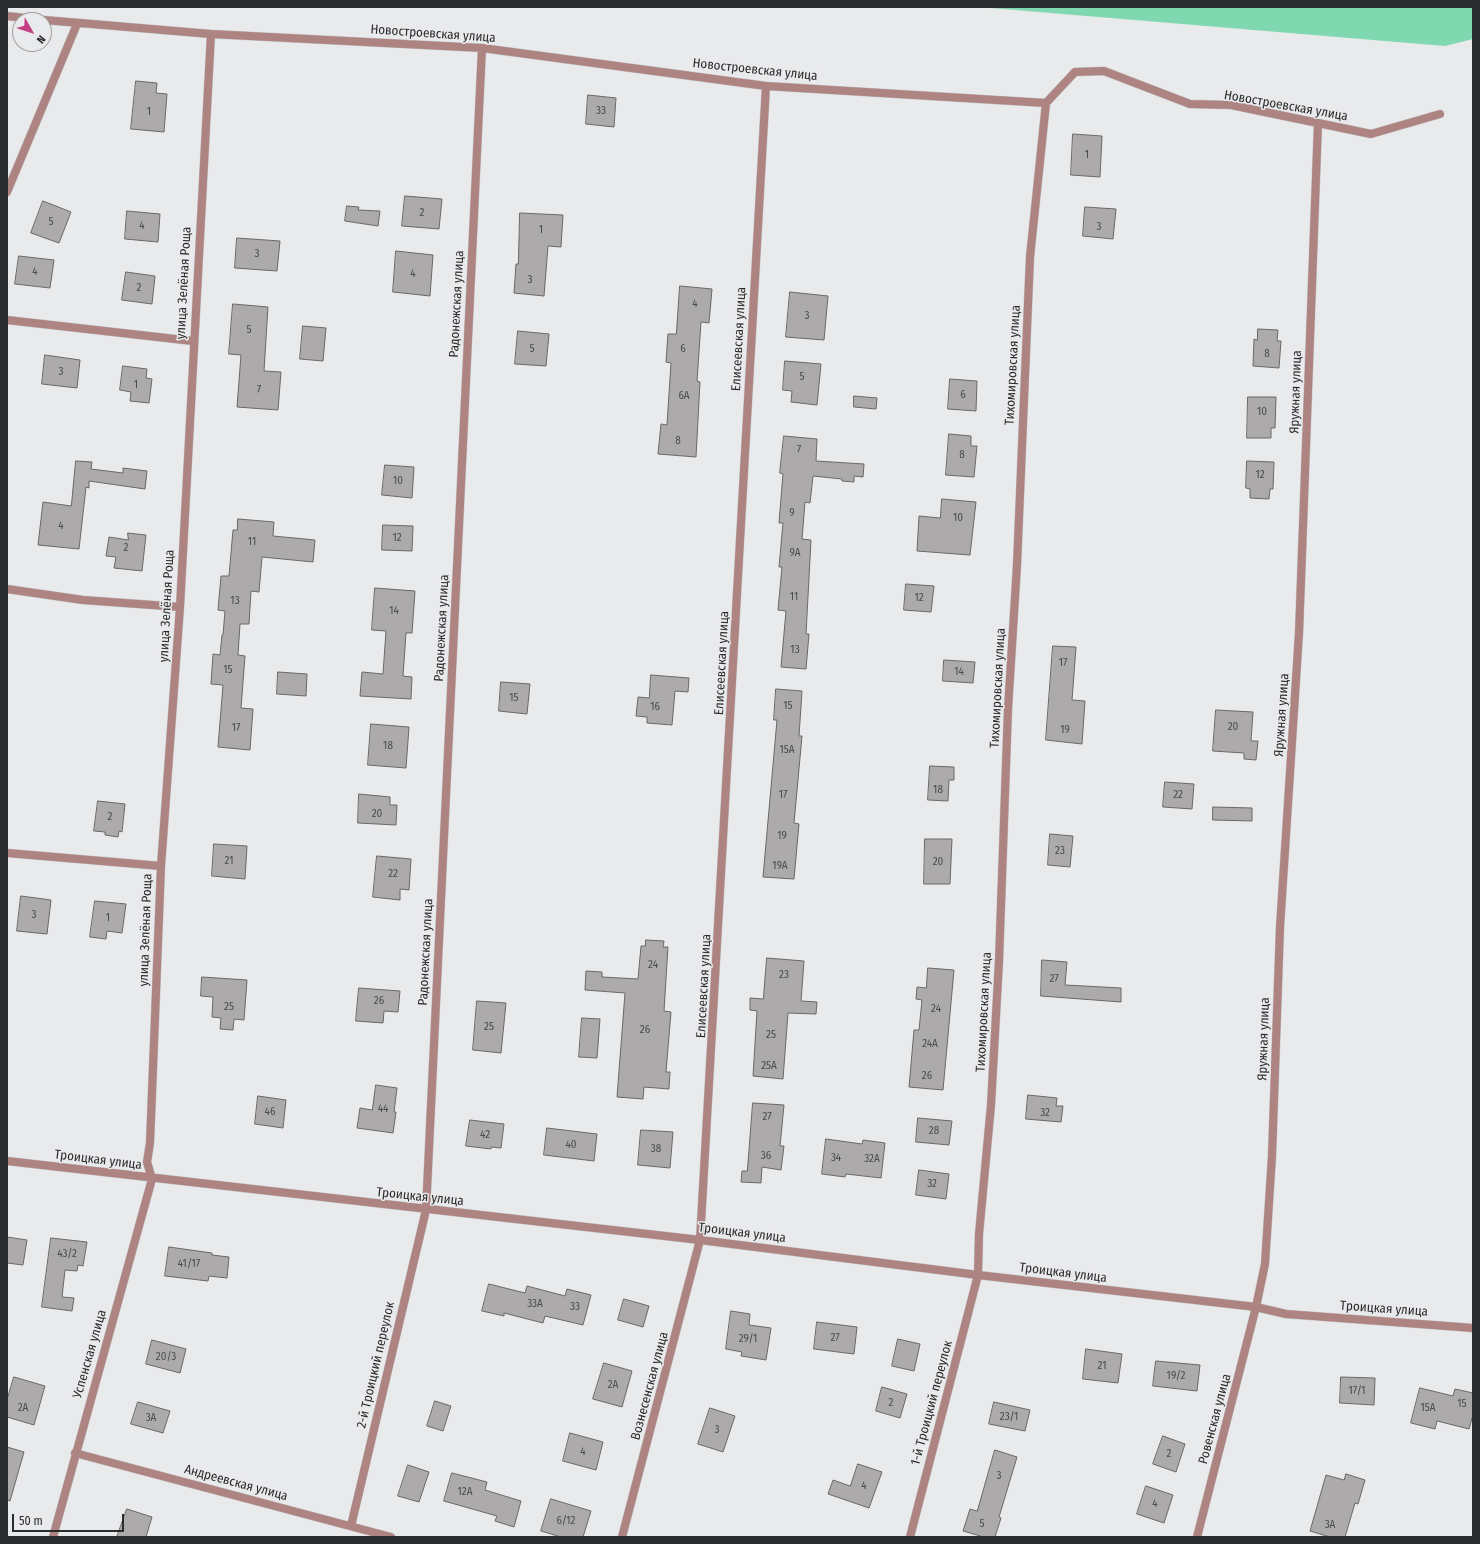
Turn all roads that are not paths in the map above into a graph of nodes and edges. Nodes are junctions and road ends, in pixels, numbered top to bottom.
1 (52, 21) edge
2 (77, 24) junction
3 (210, 34) junction
4 (482, 48) junction
5 (766, 86) junction
6 (1046, 103) junction
7 (1440, 114) dead end
8 (1318, 123) junction
9 (7, 192) edge
10 (7, 320) edge
11 (193, 341) junction
12 (7, 589) edge
13 (180, 607) junction
14 (7, 853) edge
15 (161, 866) junction
16 (7, 1161) edge
17 (152, 1179) junction
18 (426, 1210) junction
19 (700, 1240) junction
20 (978, 1275) junction
21 (1256, 1307) junction
22 (1473, 1328) edge
23 (75, 1452) junction
24 (351, 1526) junction
25 (53, 1537) edge
26 (391, 1537) edge
27 (622, 1537) edge
28 (910, 1537) edge
29 (1197, 1537) edge

1 - 2 street, Новостроевская улица
2 - 3 street, Новостроевская улица
2 - 9 street
3 - 4 street, Новостроевская улица
3 - 11 street, улица Зелёная Роща
4 - 5 street, Новостроевская улица
4 - 18 street, Радонежская улица
5 - 6 street, Новостроевская улица
5 - 19 street, Елисеевская улица
6 - 8 street, Новостроевская улица
6 - 20 street, Тихомировская улица
7 - 8 street, Новостроевская улица
8 - 21 street, Яружная улица
10 - 11 street
11 - 13 street, улица Зелёная Роща
12 - 13 street
13 - 15 street, улица Зелёная Роща
14 - 15 street
15 - 17 street, улица Зелёная Роща
16 - 17 street, Троицкая улица
17 - 18 street, Троицкая улица
17 - 23 street, Успенская улица
18 - 19 street, Троицкая улица
18 - 24 street, 2-й Троицкий переулок
19 - 20 street, Троицкая улица
19 - 27 street, Вознесенская улица
20 - 21 street, Троицкая улица
20 - 28 street, 1-й Троицкий переулок
21 - 22 street, Троицкая улица
21 - 29 street, Ровенская улица
23 - 24 street, Андреевская улица
23 - 25 street, Успенская улица
24 - 26 street, Андреевская улица

